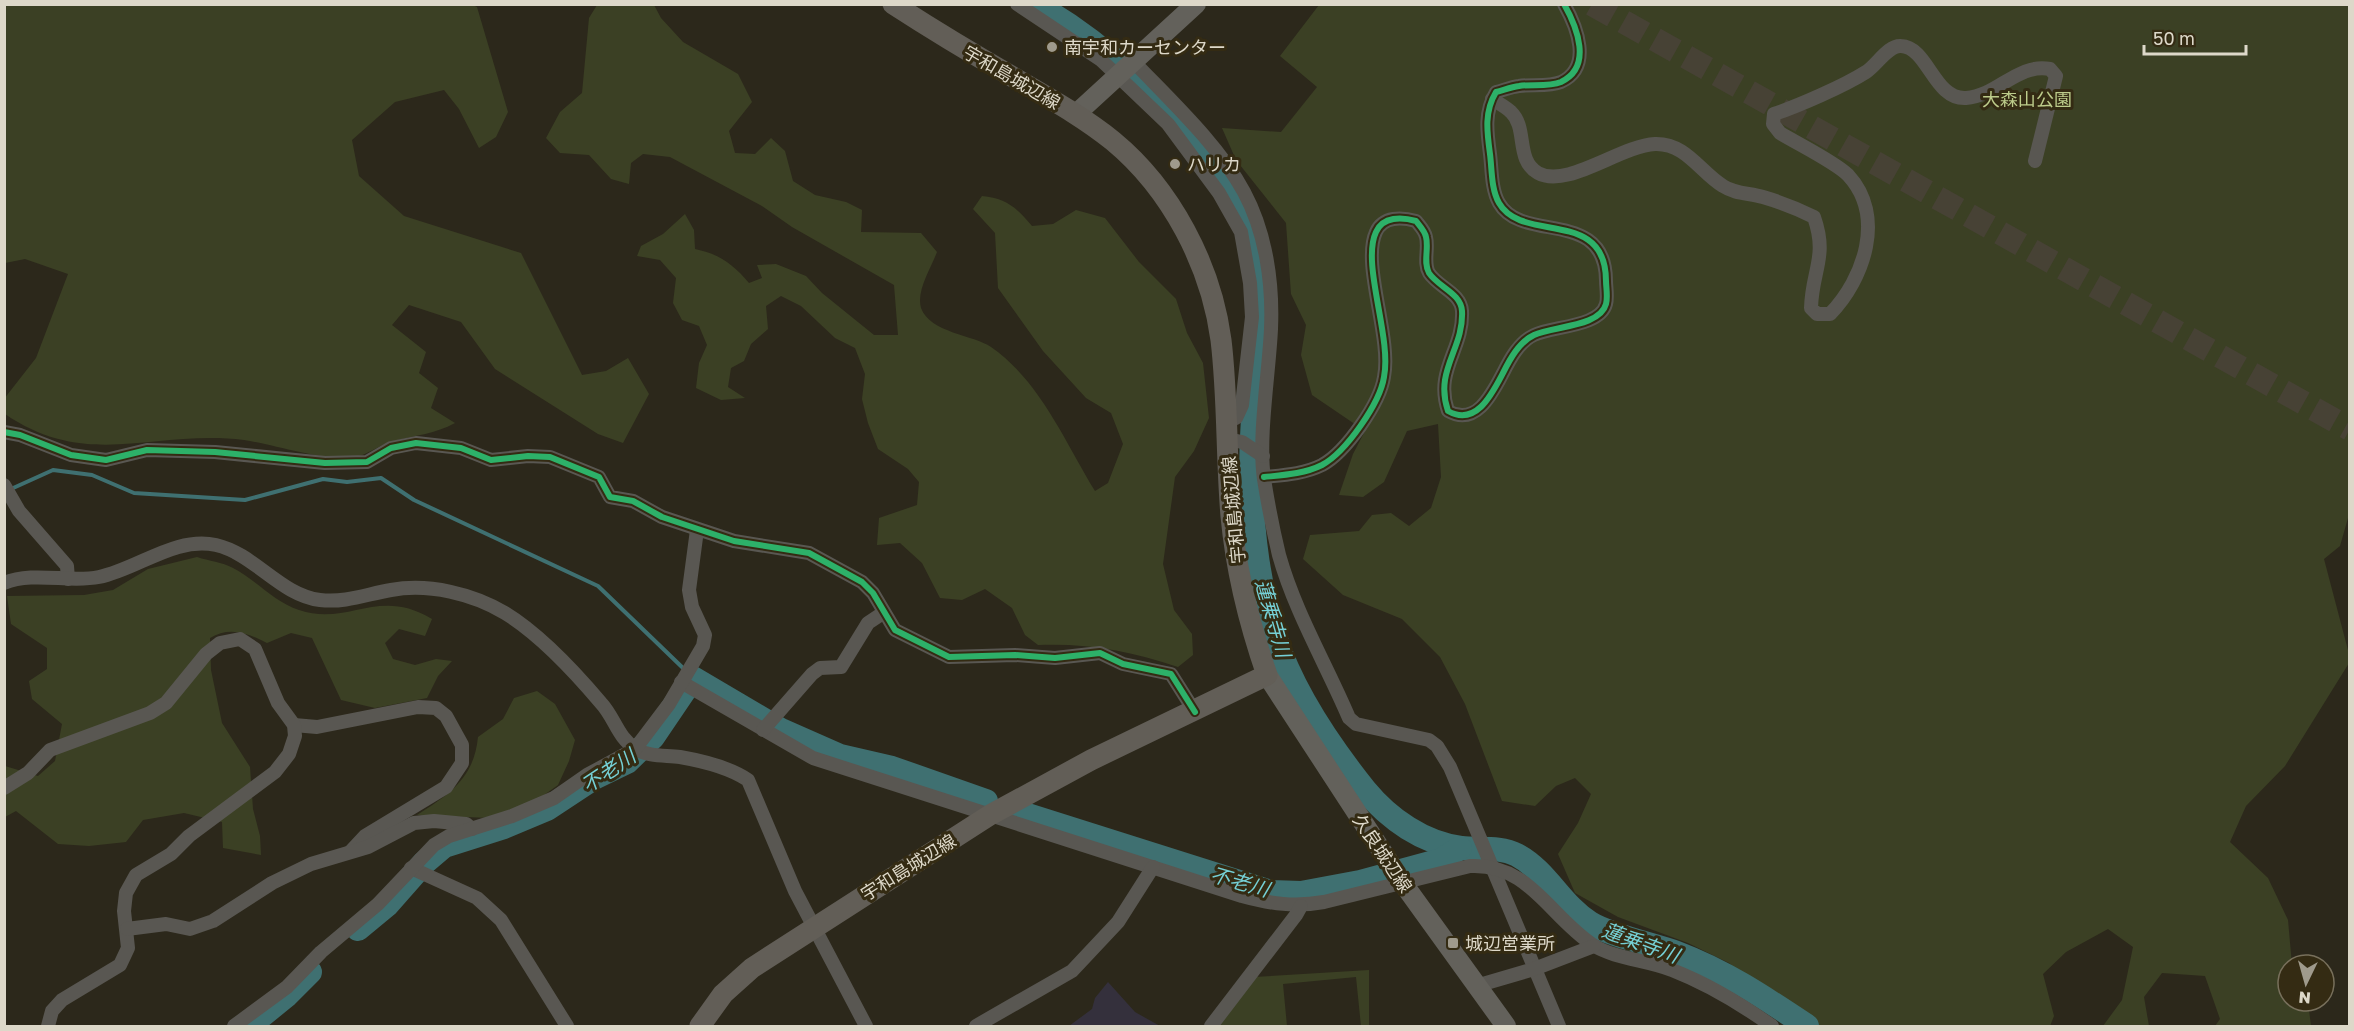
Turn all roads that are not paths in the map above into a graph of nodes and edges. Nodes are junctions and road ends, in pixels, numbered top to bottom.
1 (893, 4) edge
2 (1017, 4) edge
3 (1196, 4) edge
4 (1564, 4) edge
5 (1132, 60) junction
6 (1116, 75) junction
7 (1492, 99) junction
8 (1076, 114) junction
9 (2035, 161) dead end
10 (1226, 430) junction
11 (4, 432) edge
12 (1263, 456) junction
13 (1264, 477) junction
14 (4, 485) edge
15 (697, 530) junction
16 (68, 579) junction
17 (4, 583) edge
18 (883, 613) junction
19 (1267, 675) junction
20 (681, 682) junction
21 (1195, 712) junction
22 (294, 725) junction
23 (763, 730) junction
24 (635, 749) junction
25 (4, 788) edge
26 (990, 815) junction
27 (472, 829) junction
28 (351, 851) junction
29 (1490, 865) junction
30 (1153, 867) junction
31 (411, 868) junction
32 (1402, 882) junction
33 (1301, 906) junction
34 (813, 926) junction
35 (127, 929) junction
36 (1594, 946) junction
37 (1534, 969) junction
38 (1476, 986) junction
39 (48, 1026) edge
40 (234, 1026) edge
41 (567, 1026) edge
42 (700, 1026) edge
43 (866, 1026) edge
44 (976, 1026) edge
45 (1211, 1026) edge
46 (1506, 1026) edge
47 (1559, 1026) edge
48 (1772, 1026) edge

1 - 8 main road, 宇和島城辺線
2 - 6 street
3 - 5 main road
4 - 7 street
5 - 6 main road
5 - 12 street
6 - 8 main road
6 - 10 street
7 - 9 street
7 - 13 street
8 - 10 main road, 宇和島城辺線
10 - 12 street
10 - 19 main road, 宇和島城辺線
11 - 15 street
12 - 13 street
13 - 29 street
14 - 16 street
15 - 18 street
15 - 20 street
16 - 17 street
16 - 24 street
18 - 21 street
18 - 23 street
19 - 21 main road, 宇和島城辺線
19 - 32 main road, 久良城辺線
20 - 23 street
20 - 24 street
21 - 26 main road, 宇和島城辺線
22 - 25 street
22 - 28 street
22 - 35 street
23 - 26 street
24 - 27 street
24 - 34 street
26 - 30 street
26 - 34 main road, 宇和島城辺線
27 - 28 street
27 - 31 street
28 - 35 street
29 - 32 street
29 - 36 street
29 - 37 street
30 - 33 street
30 - 44 street
31 - 40 street
31 - 41 street
32 - 33 street
32 - 38 main road, 久良城辺線
33 - 45 street
34 - 42 main road, 宇和島城辺線
34 - 43 street
35 - 39 street
36 - 37 street
36 - 48 street
37 - 38 street
37 - 47 street
38 - 46 main road, 久良城辺線

